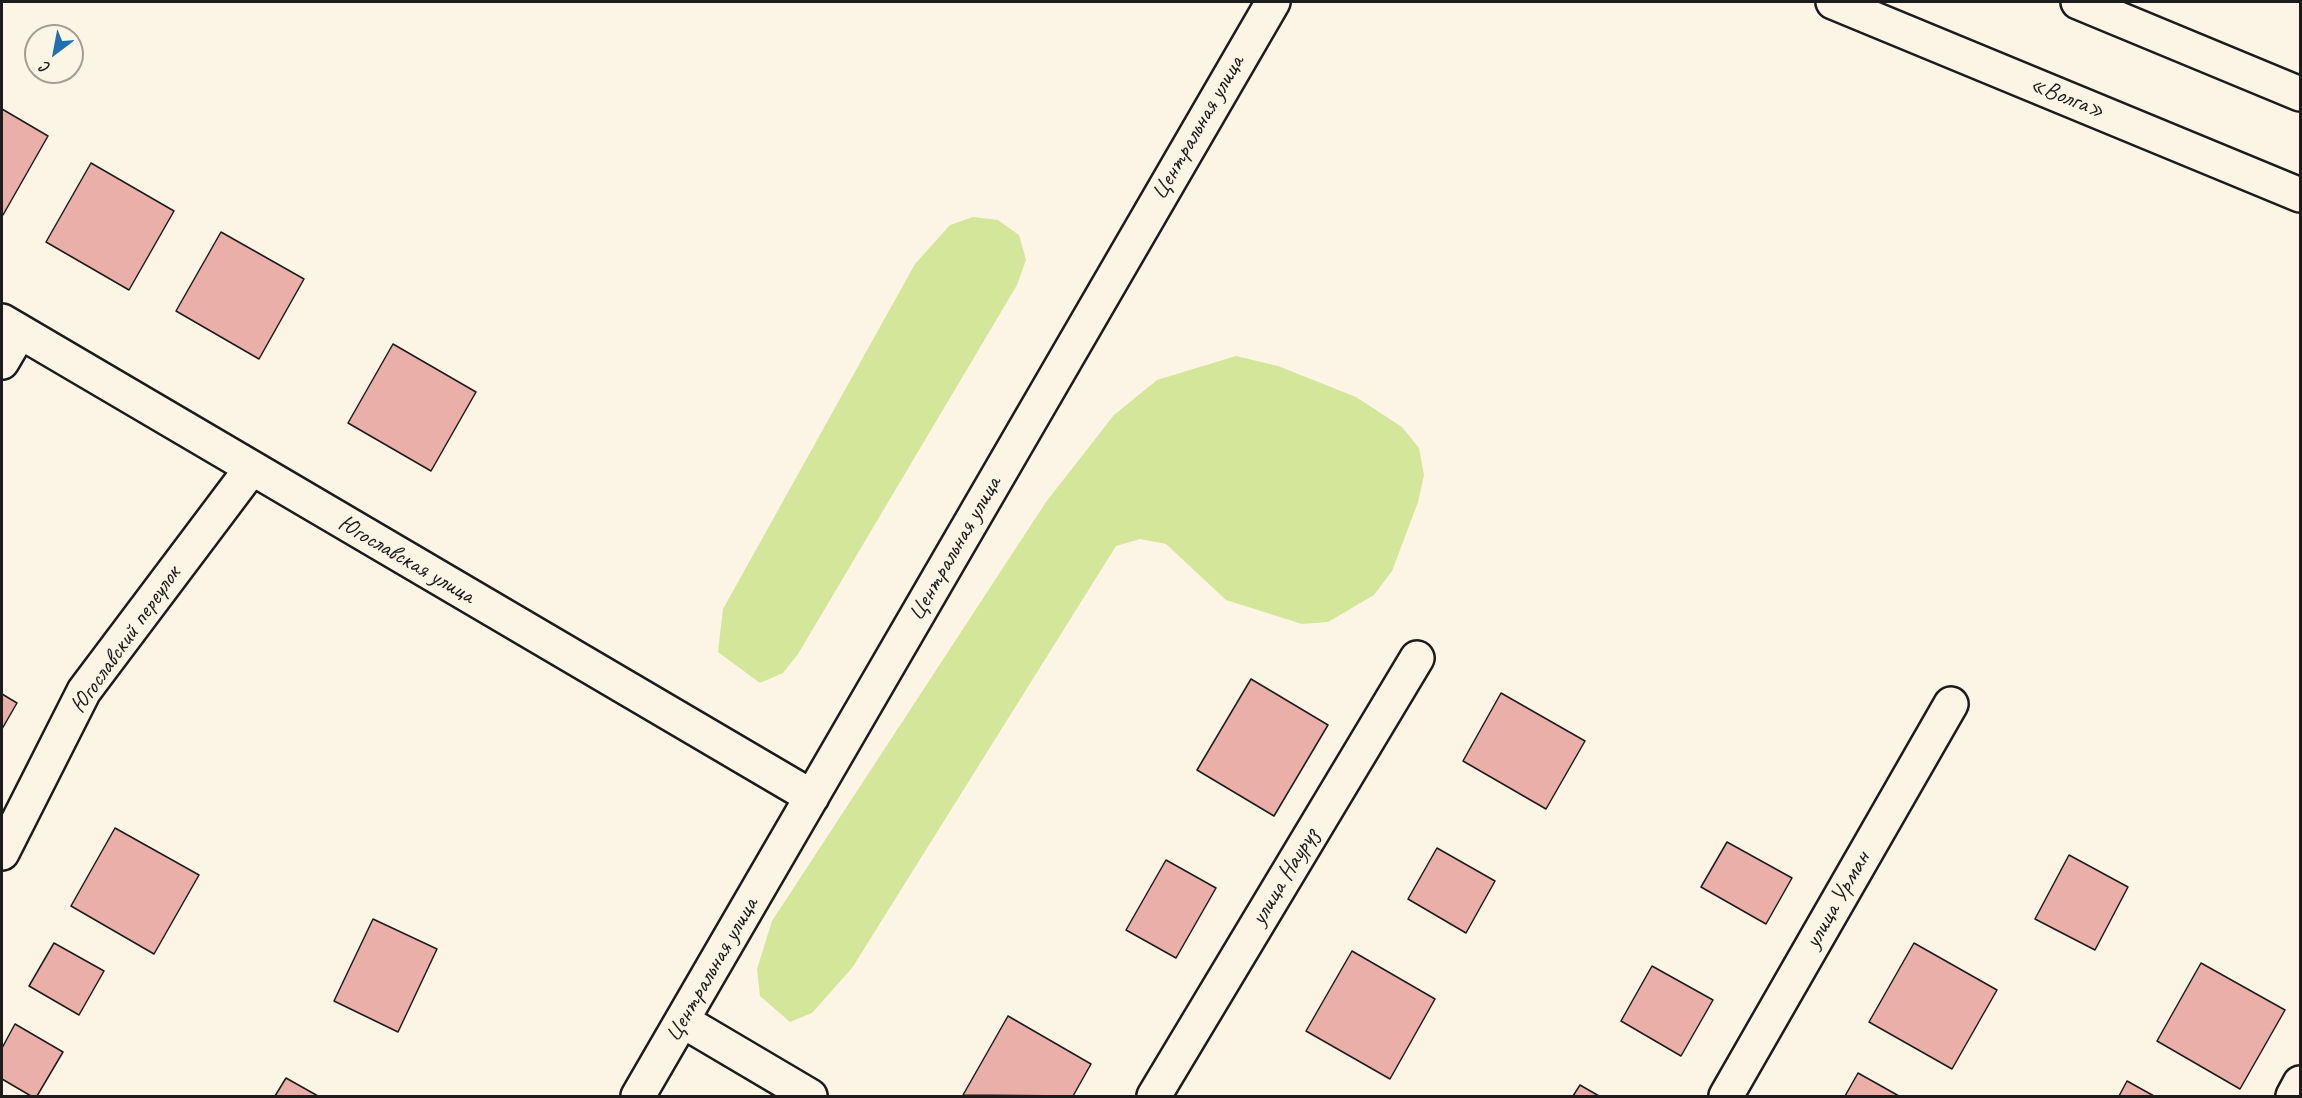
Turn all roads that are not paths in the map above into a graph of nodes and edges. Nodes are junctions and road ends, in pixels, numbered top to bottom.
1 (1273, 2) edge
2 (1833, 2) edge
3 (2078, 2) edge
4 (2301, 94) edge
5 (2301, 195) edge
6 (10, 327) edge
7 (2, 362) edge
8 (251, 469) junction
9 (1417, 658) dead end
10 (1951, 704) dead end
11 (812, 797) junction
12 (2, 853) edge
13 (683, 1022) junction
14 (2301, 1083) edge
15 (638, 1096) edge
16 (810, 1096) edge
17 (1154, 1096) edge
18 (1726, 1096) edge
19 (2293, 1096) edge

1 - 11 main road, Центральная улица
2 - 5 main road, «Волга»
3 - 4 main road
6 - 7 main road
6 - 8 main road, Югославская улица
8 - 11 main road, Югославская улица
8 - 12 main road, Югославский переулок
9 - 17 main road, улица Науруз
10 - 18 main road, улица Урман
11 - 13 main road, Центральная улица
13 - 15 main road, Центральная улица
13 - 16 main road
14 - 19 main road

